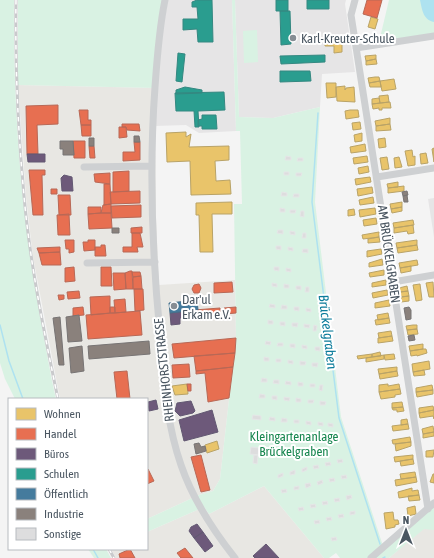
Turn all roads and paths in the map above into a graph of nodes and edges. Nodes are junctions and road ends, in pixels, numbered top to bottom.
1 (165, 0) edge
2 (355, 0) edge
3 (434, 36) edge
4 (356, 48) junction
5 (152, 166) junction
6 (84, 167) dead end
7 (434, 168) edge
8 (377, 177) junction
9 (155, 262) junction
10 (87, 264) dead end
11 (434, 275) edge
12 (393, 282) junction
13 (434, 503) edge
14 (428, 509) junction
15 (235, 558) edge
16 (372, 558) edge

1 - 5 street, RHEINHORSTSTRASSE
2 - 4 street, AM BRÜCKELGRABEN
3 - 4 street
4 - 8 street, AM BRÜCKELGRABEN
5 - 6 street
5 - 9 street, RHEINHORSTSTRASSE
7 - 8 street
8 - 12 street, AM BRÜCKELGRABEN
9 - 10 street
9 - 15 street, RHEINHORSTSTRASSE
11 - 12 street
12 - 14 street, AM BRÜCKELGRABEN
13 - 14 street
14 - 16 street

